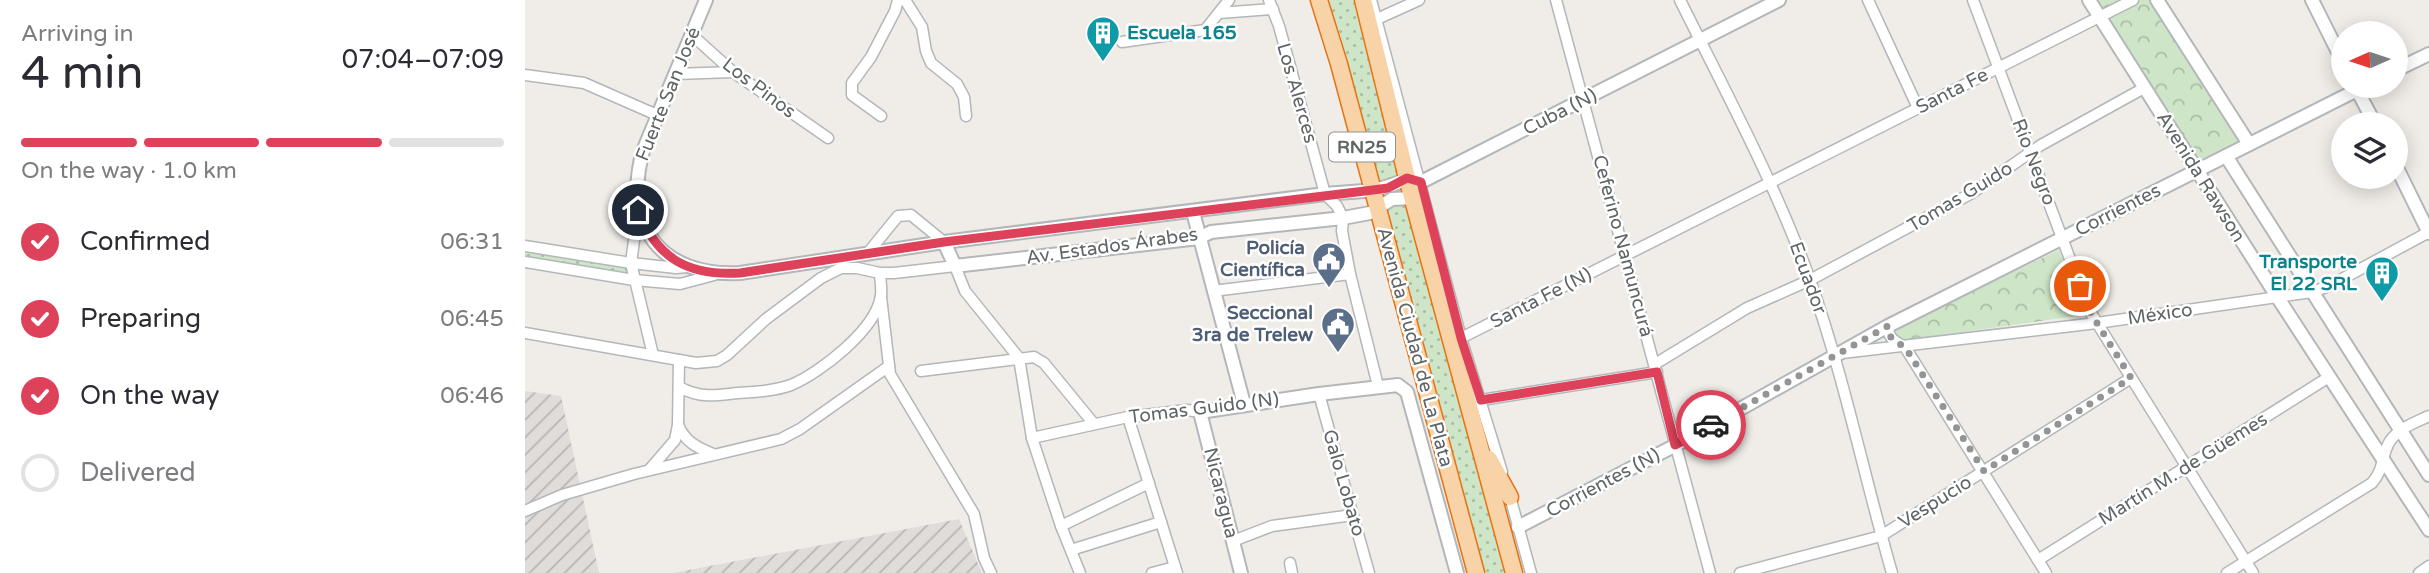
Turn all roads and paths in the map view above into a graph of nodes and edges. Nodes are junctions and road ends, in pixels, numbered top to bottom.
1 (706, 0) edge
2 (898, 0) edge
3 (905, 0) edge
4 (1229, 0) edge
5 (1319, 0) edge
6 (1419, 0) edge
7 (1556, 0) edge
8 (1680, 0) edge
9 (1779, 0) edge
10 (1868, 0) edge
11 (1973, 0) edge
12 (2089, 0) edge
13 (2133, 0) edge
14 (2157, 0) edge
15 (2312, 0) edge
16 (1271, 4) edge
17 (1368, 6) edge
18 (1219, 13) junction
19 (2099, 17) junction
20 (692, 35) junction
21 (2331, 38) edge
22 (1700, 41) junction
23 (1122, 42) dead end
24 (2429, 54) edge
25 (2408, 64) edge
26 (1998, 67) junction
27 (733, 72) junction
28 (677, 74) junction
29 (525, 75) edge
30 (2144, 88) junction
31 (2338, 98) edge
32 (1584, 100) junction
33 (1918, 108) junction
34 (657, 115) junction
35 (881, 116) dead end
36 (966, 116) dead end
37 (828, 138) dead end
38 (2249, 145) junction
39 (2031, 153) junction
40 (2226, 156) junction
41 (2196, 170) junction
42 (1414, 180) junction
43 (1771, 181) junction
44 (2408, 189) edge
45 (1369, 190) junction
46 (1325, 194) junction
47 (1413, 198) junction
48 (638, 210) junction
49 (1374, 210) junction
50 (1193, 212) junction
51 (1343, 218) junction
52 (2429, 232) edge
53 (1199, 237) junction
54 (2062, 237) junction
55 (944, 242) junction
56 (525, 246) edge
57 (867, 254) junction
58 (1626, 255) junction
59 (525, 262) edge
60 (631, 263) junction
61 (954, 266) junction
62 (687, 267) junction
63 (880, 273) junction
64 (1350, 274) junction
65 (715, 275) junction
66 (634, 280) junction
67 (1810, 280) junction
68 (1213, 291) junction
69 (2312, 292) junction
70 (881, 297) junction
71 (2277, 298) junction
72 (2097, 323) junction
73 (1888, 326) junction
74 (525, 333) edge
75 (1461, 338) junction
76 (1905, 347) junction
77 (1834, 354) junction
78 (653, 355) junction
79 (1019, 359) junction
80 (680, 360) junction
81 (889, 366) junction
82 (1656, 368) junction
83 (921, 372) dead end
84 (2329, 377) junction
85 (2131, 378) junction
86 (1378, 386) junction
87 (679, 387) junction
88 (1319, 394) junction
89 (1481, 400) junction
90 (1244, 404) junction
91 (1200, 412) junction
92 (2429, 416) edge
93 (1129, 417) junction
94 (1094, 424) junction
95 (678, 425) junction
96 (2401, 430) junction
97 (1475, 434) junction
98 (1032, 438) junction
99 (1675, 445) junction
100 (714, 455) junction
101 (2385, 461) junction
102 (2187, 467) junction
103 (649, 471) junction
104 (1984, 471) junction
105 (2429, 475) edge
106 (1149, 483) junction
107 (1510, 497) junction
108 (525, 511) edge
109 (1353, 515) junction
110 (1161, 522) junction
111 (1061, 526) junction
112 (1518, 527) junction
113 (2429, 530) edge
114 (1881, 536) junction
115 (1233, 541) junction
116 (1071, 550) junction
117 (2038, 560) junction
118 (2245, 561) junction
119 (2429, 566) edge
120 (1176, 570) edge
121 (991, 573) edge
122 (1080, 573) edge
123 (1152, 573) edge
124 (1241, 573) edge
125 (1369, 573) edge
126 (1457, 573) edge
127 (1476, 573) edge
128 (1514, 573) edge
129 (1531, 573) edge
130 (1710, 573) edge
131 (1740, 573) edge
132 (1892, 573) edge
133 (2046, 573) edge
134 (2227, 573) edge
135 (2253, 573) edge
136 (2419, 573) edge

1 - 20 street, Fuerte San José
2 - 35 street
3 - 36 street
4 - 18 street
5 - 45 highway, Avenida Ciudad de La Plata
6 - 17 street
7 - 32 street, Ceferino Namuncurá
8 - 22 street, Ecuador
9 - 22 street, Cuba (N)
10 - 33 street
11 - 26 street, Río Negro
12 - 19 street, Avenida Rawson
13 - 19 street, Santa Fe
14 - 38 street
15 - 21 street
16 - 18 street
16 - 46 street, Los Alerces
17 - 42 highway, Avenida Ciudad de La Plata / RN25
18 - 23 street
19 - 26 street, Santa Fe
19 - 30 street, Avenida Rawson
20 - 27 street, Los Pinos
20 - 28 street, Fuerte San José
22 - 32 street, Cuba (N)
22 - 43 street, Ecuador
24 - 25 street
26 - 33 street, Santa Fe
26 - 39 street, Río Negro
27 - 28 street
27 - 37 street, Los Pinos
28 - 34 street, Fuerte San José
29 - 34 street
30 - 39 street, Tomas Guido
30 - 41 street, Avenida Rawson
31 - 38 street, Corrientes
32 - 42 street, Cuba (N)
32 - 58 street, Ceferino Namuncurá
33 - 43 street, Santa Fe
34 - 48 street, Fuerte San José
38 - 40 street, Corrientes
39 - 54 street, Río Negro
39 - 67 street, Tomas Guido
40 - 41 street, Corrientes
40 - 69 street, Avenida Rawson
41 - 54 street, Corrientes
41 - 71 street, Avenida Rawson
42 - 45 street, Av. Estados Árabes
42 - 47 highway, Avenida Ciudad de La Plata / RN25
42 - 75 street, Avenida Ciudad de La Plata
43 - 58 street, Santa Fe (N)
43 - 67 street, Ecuador
44 - 52 street
45 - 46 street, Av. Estados Árabes
45 - 49 highway, Avenida Ciudad de La Plata
46 - 50 street, Av. Estados Árabes
46 - 51 street, Los Alerces
47 - 49 street, Av. Estados Árabes
47 - 97 highway, Avenida Ciudad de La Plata / RN25
48 - 60 street, Fuerte San José
48 - 62 street, Av. Estados Árabes
49 - 51 street, Av. Estados Árabes
49 - 127 highway, Avenida Ciudad de La Plata
50 - 53 street
50 - 55 street, Av. Estados Árabes
51 - 53 street, Av. Estados Árabes
51 - 64 street
52 - 69 street, México
53 - 61 street, Av. Estados Árabes
53 - 68 street
54 - 72 street, Río Negro
54 - 73 street, Corrientes
55 - 57 street, Av. Estados Árabes
55 - 57 street
55 - 61 street
56 - 60 street, Av. Estados Árabes
57 - 65 street, Av. Estados Árabes
58 - 75 street, Santa Fe (N)
58 - 82 street, Ceferino Namuncurá
59 - 66 street, Av. Estados Árabes
60 - 62 street, Av. Estados Árabes
60 - 66 street, Fuerte San José
61 - 63 street, Av. Estados Árabes
61 - 79 street
62 - 65 street, Av. Estados Árabes
63 - 70 street
63 - 80 street, Av. Estados Árabes
64 - 68 street
64 - 86 street
65 - 66 street, Av. Estados Árabes
66 - 78 street, Fuerte San José
67 - 77 street, Ecuador
67 - 82 street
68 - 90 street
69 - 71 street, México
69 - 96 street, Avenida Rawson
70 - 81 street
70 - 87 street
71 - 72 street, México
71 - 84 street, Avenida Rawson
72 - 76 street, México
72 - 85 street, Río Negro
73 - 76 street
73 - 77 street, Corrientes
74 - 78 street, Av. Estados Árabes
75 - 89 street, Avenida Ciudad de La Plata
76 - 77 street, México
76 - 104 street
77 - 99 street, Corrientes (N)
77 - 114 street, Ecuador
78 - 80 street, Av. Estados Árabes
79 - 83 street
79 - 94 street
79 - 98 street
80 - 87 street
81 - 100 street
81 - 121 street
82 - 89 street
82 - 99 street, Ceferino Namuncurá
84 - 101 street, Avenida Rawson
84 - 102 street, Martín M. de Güemes
85 - 102 street, Río Negro
85 - 104 street, Vespucio
86 - 88 street, Tomas Guido (N)
86 - 126 street, Avenida Ciudad de La Plata
87 - 95 street
88 - 90 street, Tomas Guido (N)
88 - 109 street, Galo Lobato
89 - 107 street, Avenida Ciudad de La Plata
90 - 91 street, Tomas Guido (N)
91 - 93 street, Tomas Guido (N)
91 - 115 street, Nicaragua
92 - 96 street
93 - 94 street, Tomas Guido (N)
93 - 106 street
94 - 98 street, Tomas Guido (N)
95 - 100 street
95 - 103 street
96 - 101 street
96 - 105 street, Avenida Rawson
97 - 107 highway
97 - 128 highway, Avenida Ciudad de La Plata / RN25
98 - 111 street
99 - 112 street, Corrientes (N)
99 - 130 street, Ceferino Namuncurá
100 - 103 street
101 - 113 street, Avenida Rawson
101 - 118 street
102 - 117 street, Martín M. de Güemes
102 - 118 street, Río Negro
103 - 108 street
104 - 114 street, Vespucio
104 - 117 street
106 - 110 street
106 - 111 street
107 - 112 street, Avenida Ciudad de La Plata
109 - 115 street
109 - 125 street, Galo Lobato
110 - 116 street
110 - 120 street
111 - 116 street
112 - 129 street
114 - 131 street, Vespucio
114 - 132 street, Ecuador
115 - 124 street, Nicaragua
116 - 122 street
117 - 133 street
118 - 134 street
118 - 135 street, Río Negro
119 - 136 street
120 - 123 street

